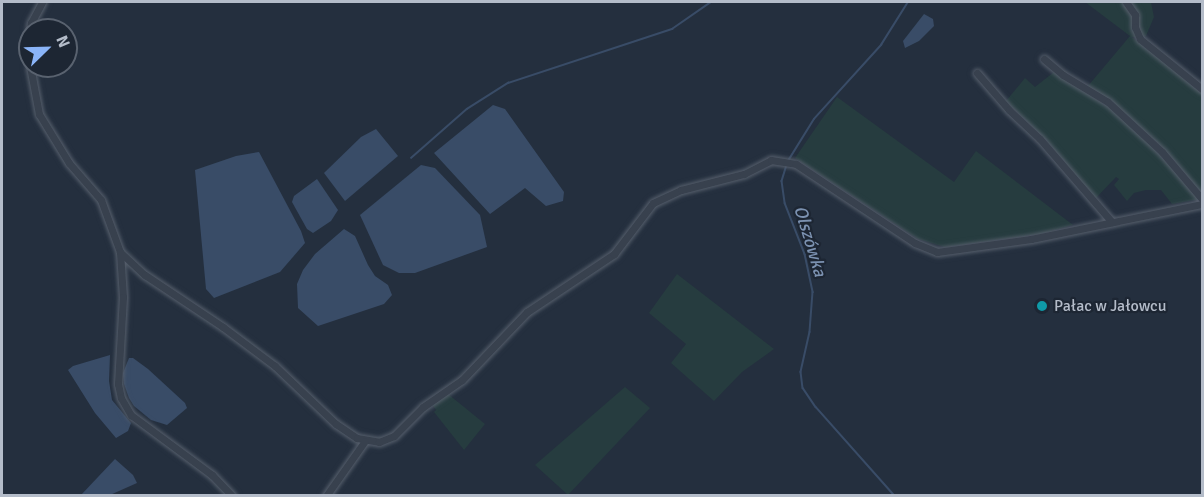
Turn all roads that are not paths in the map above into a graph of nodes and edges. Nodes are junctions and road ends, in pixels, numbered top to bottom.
1 (42, 2) edge
2 (1126, 2) edge
3 (34, 18) edge
4 (1044, 59) dead end
5 (977, 73) dead end
6 (32, 78) edge
7 (1203, 90) edge
8 (1202, 198) edge
9 (1203, 204) edge
10 (1112, 222) junction
11 (120, 252) junction
12 (365, 441) junction
13 (232, 495) edge
14 (326, 495) edge

1 - 3 street
2 - 7 street
4 - 8 street
5 - 10 street
6 - 11 street
9 - 10 street
10 - 12 street
11 - 12 street
11 - 13 street
12 - 14 street

